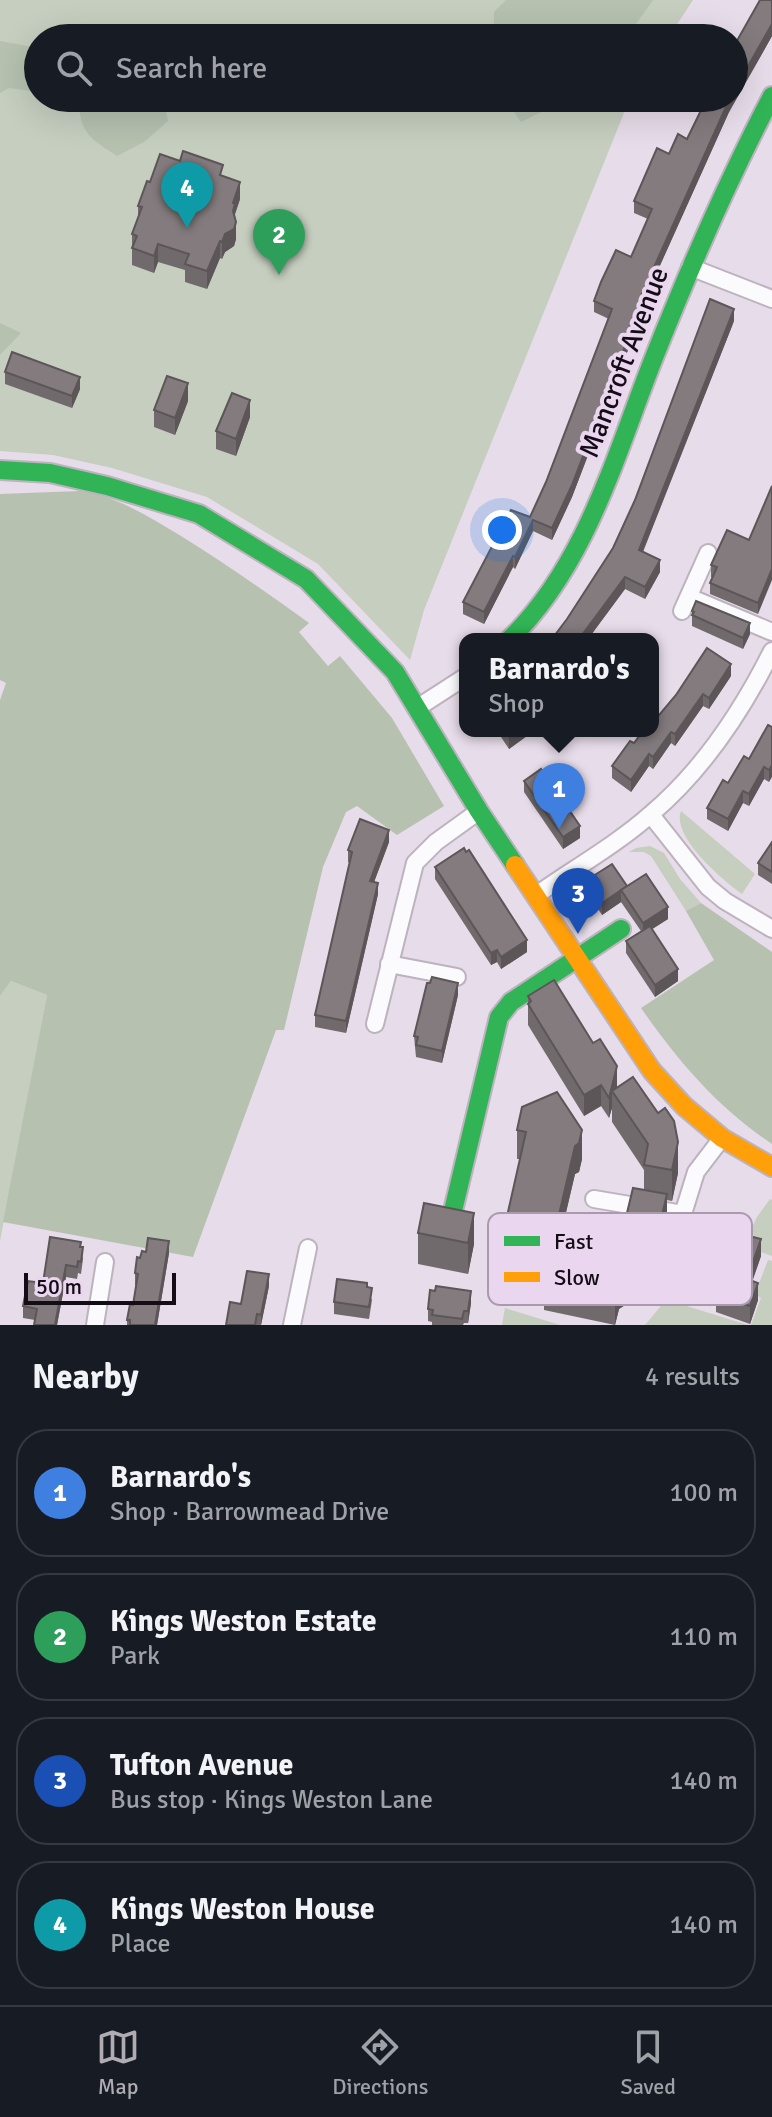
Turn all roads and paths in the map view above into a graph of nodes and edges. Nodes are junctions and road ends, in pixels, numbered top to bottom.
1 (772, 96) edge
2 (690, 267) junction
3 (772, 299) edge
4 (0, 470) edge
5 (708, 553) dead end
6 (772, 632) edge
7 (515, 633) edge
8 (772, 651) edge
9 (459, 681) edge
10 (417, 708) junction
11 (479, 811) junction
12 (651, 815) junction
13 (535, 896) junction
14 (621, 929) dead end
15 (772, 929) edge
16 (575, 959) junction
17 (389, 964) junction
18 (457, 977) dead end
19 (375, 1024) dead end
20 (722, 1138) junction
21 (772, 1167) edge
22 (594, 1199) dead end
23 (677, 1213) edge
24 (683, 1213) edge
25 (452, 1215) edge
26 (308, 1248) dead end
27 (105, 1262) dead end
28 (95, 1325) edge
29 (292, 1325) edge

1 - 2 street, Mancroft Avenue
2 - 3 street
2 - 7 street, Mancroft Avenue
4 - 10 street
5 - 6 street
8 - 12 street
9 - 10 street
10 - 11 street
11 - 13 street
11 - 17 street
12 - 13 street
12 - 15 street
13 - 16 street
14 - 16 street
16 - 20 street
16 - 25 street
17 - 18 street
17 - 19 street
20 - 21 street
20 - 24 street
22 - 23 street
26 - 29 street
27 - 28 street

